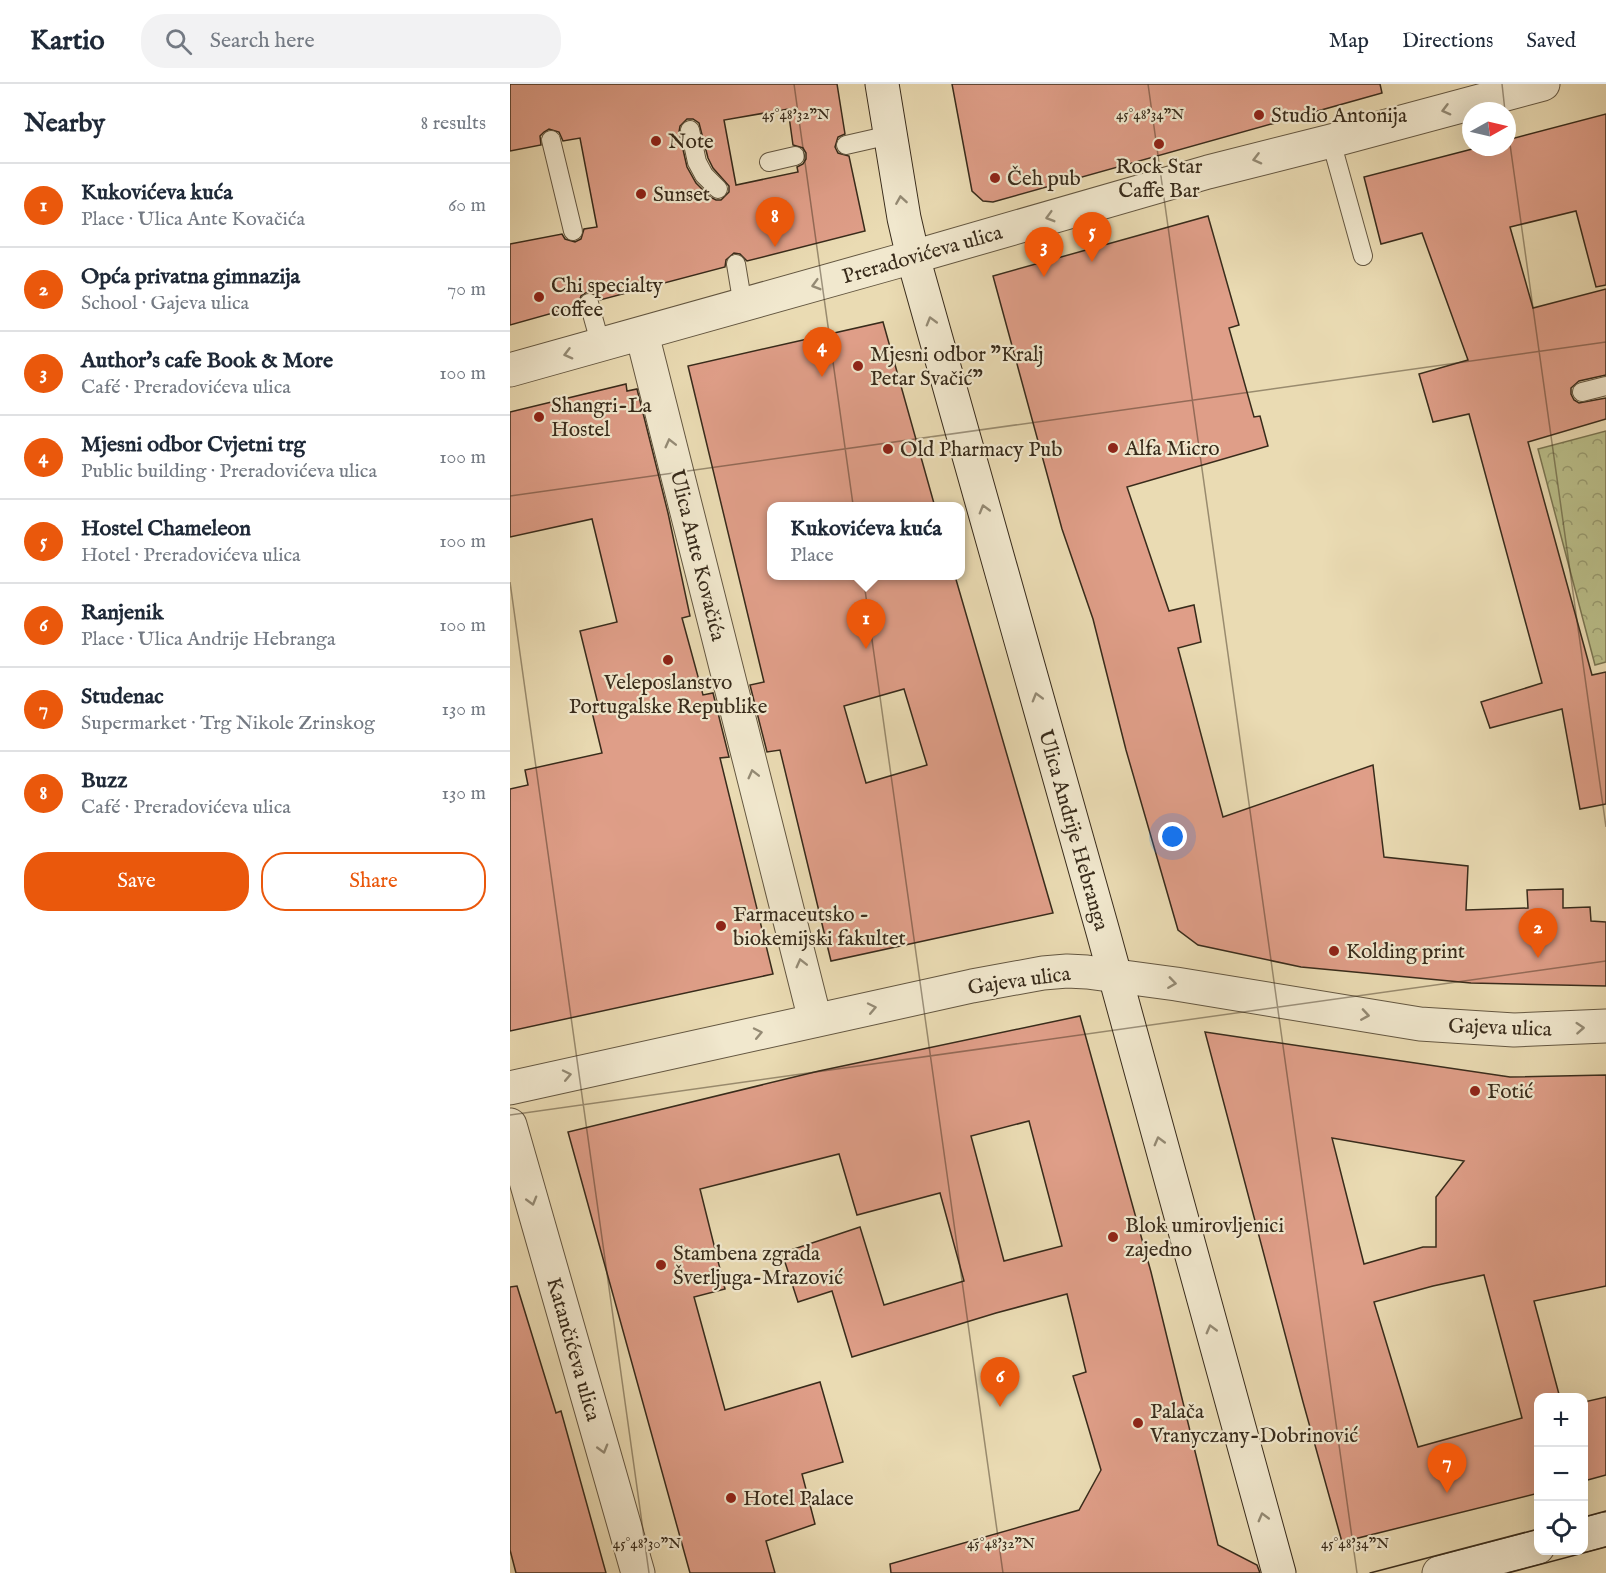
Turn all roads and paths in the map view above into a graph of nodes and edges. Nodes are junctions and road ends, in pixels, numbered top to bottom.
1 (882, 84) edge
2 (1542, 84) edge
3 (690, 130) dead end
4 (890, 135) junction
5 (551, 140) dead end
6 (1331, 141) junction
7 (846, 145) dead end
8 (795, 156) dead end
9 (769, 162) dead end
10 (718, 189) dead end
11 (573, 231) dead end
12 (1363, 256) dead end
13 (913, 257) junction
14 (736, 264) dead end
15 (589, 303) dead end
16 (743, 306) junction
17 (642, 334) junction
18 (601, 346) junction
19 (510, 370) edge
20 (1606, 386) edge
21 (1582, 392) dead end
22 (1114, 975) junction
23 (815, 1020) junction
24 (1606, 1026) edge
25 (510, 1088) edge
26 (510, 1125) edge
27 (1606, 1529) edge
28 (1588, 1534) edge
29 (1534, 1548) edge
30 (638, 1573) edge
31 (1279, 1573) edge
32 (1438, 1573) edge

1 - 4 street, Ulica Andrije Hebranga
2 -> 6 street, Preradovićeva ulica
3 - 10 lane
4 - 7 lane
13 -> 4 street, Ulica Andrije Hebranga
5 - 11 lane
6 - 12 lane
6 -> 13 street, Preradovićeva ulica
8 - 9 lane
13 -> 16 street, Preradovićeva ulica
22 -> 13 street, Ulica Andrije Hebranga
14 - 16 lane
15 - 18 lane
16 - 17 street, Preradovićeva ulica
17 - 18 street, Preradovićeva ulica
23 -> 17 street, Ulica Ante Kovačića
18 -> 19 street, Preradovićeva ulica
20 - 21 lane
23 -> 22 street, Gajeva ulica
22 -> 24 street, Gajeva ulica
31 -> 22 street, Ulica Andrije Hebranga
25 -> 23 street, Gajeva ulica
26 -> 30 street, Katančićeva ulica
27 - 28 street
29 - 32 street

